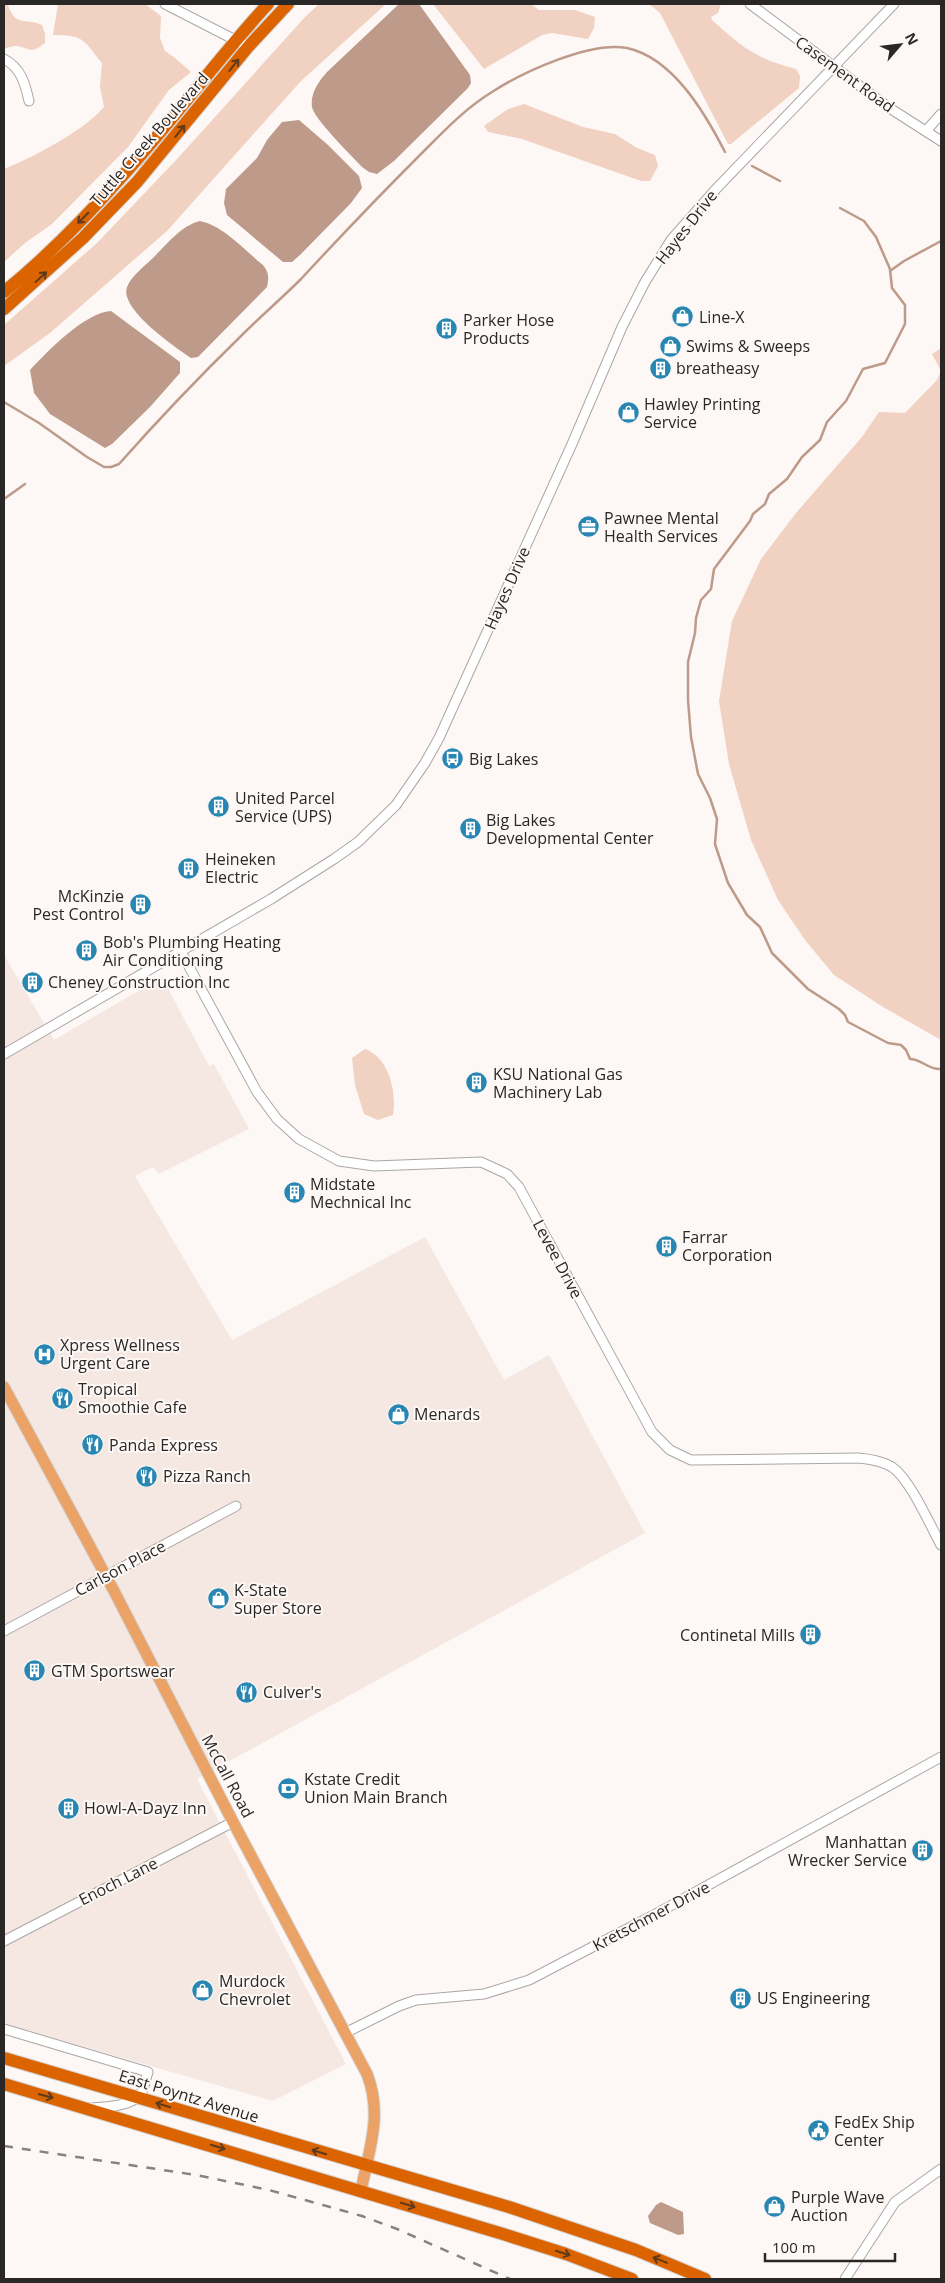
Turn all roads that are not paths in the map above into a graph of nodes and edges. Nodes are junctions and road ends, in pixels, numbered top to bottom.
1 (165, 4) edge
2 (268, 4) edge
3 (288, 4) edge
4 (750, 4) edge
5 (894, 4) edge
6 (235, 40) junction
7 (248, 47) junction
8 (4, 59) edge
9 (834, 66) junction
10 (29, 101) dead end
11 (941, 114) edge
12 (926, 132) junction
13 (941, 141) edge
14 (4, 292) edge
15 (4, 309) edge
16 (180, 950) junction
17 (4, 1054) edge
18 (4, 1387) edge
19 (236, 1506) dead end
20 (941, 1545) edge
21 (105, 1575) junction
22 (4, 1631) edge
23 (941, 1756) edge
24 (233, 1822) junction
25 (4, 1942) edge
26 (4, 2028) edge
27 (345, 2032) junction
28 (4, 2058) edge
29 (4, 2084) edge
30 (137, 2098) junction
31 (88, 2108) junction
32 (366, 2165) junction
33 (941, 2169) edge
34 (361, 2190) junction
35 (632, 2279) edge
36 (705, 2279) edge
37 (845, 2279) edge

1 - 6 street
2 - 6 highway, Tuttle Creek Boulevard
3 - 7 highway, Tuttle Creek Boulevard
4 - 9 street, Casement Road
5 - 9 street, Hayes Drive
6 - 7 street
6 -> 14 highway, Tuttle Creek Boulevard
15 -> 7 highway, Tuttle Creek Boulevard
8 - 10 street
9 - 12 street, Casement Road
9 - 16 street, Hayes Drive
11 - 12 street
12 - 13 street, Casement Road
16 - 17 street, Hayes Drive
16 - 20 street, Levee Drive
18 - 21 main road, McCall Road
19 - 21 street, Carlson Place
21 - 22 street, Carlson Place
21 - 24 main road, McCall Road
23 - 27 street, Kretschmer Drive
24 - 25 street, Enoch Lane
24 - 27 main road, McCall Road
26 - 30 street
27 - 32 main road, McCall Road
28 - 30 highway, East Poyntz Avenue
29 -> 31 highway
30 - 31 street
32 -> 30 highway, East Poyntz Avenue
31 -> 34 highway
32 - 34 main road, McCall Road
36 -> 32 highway, East Poyntz Avenue
33 - 37 street
34 -> 35 highway

